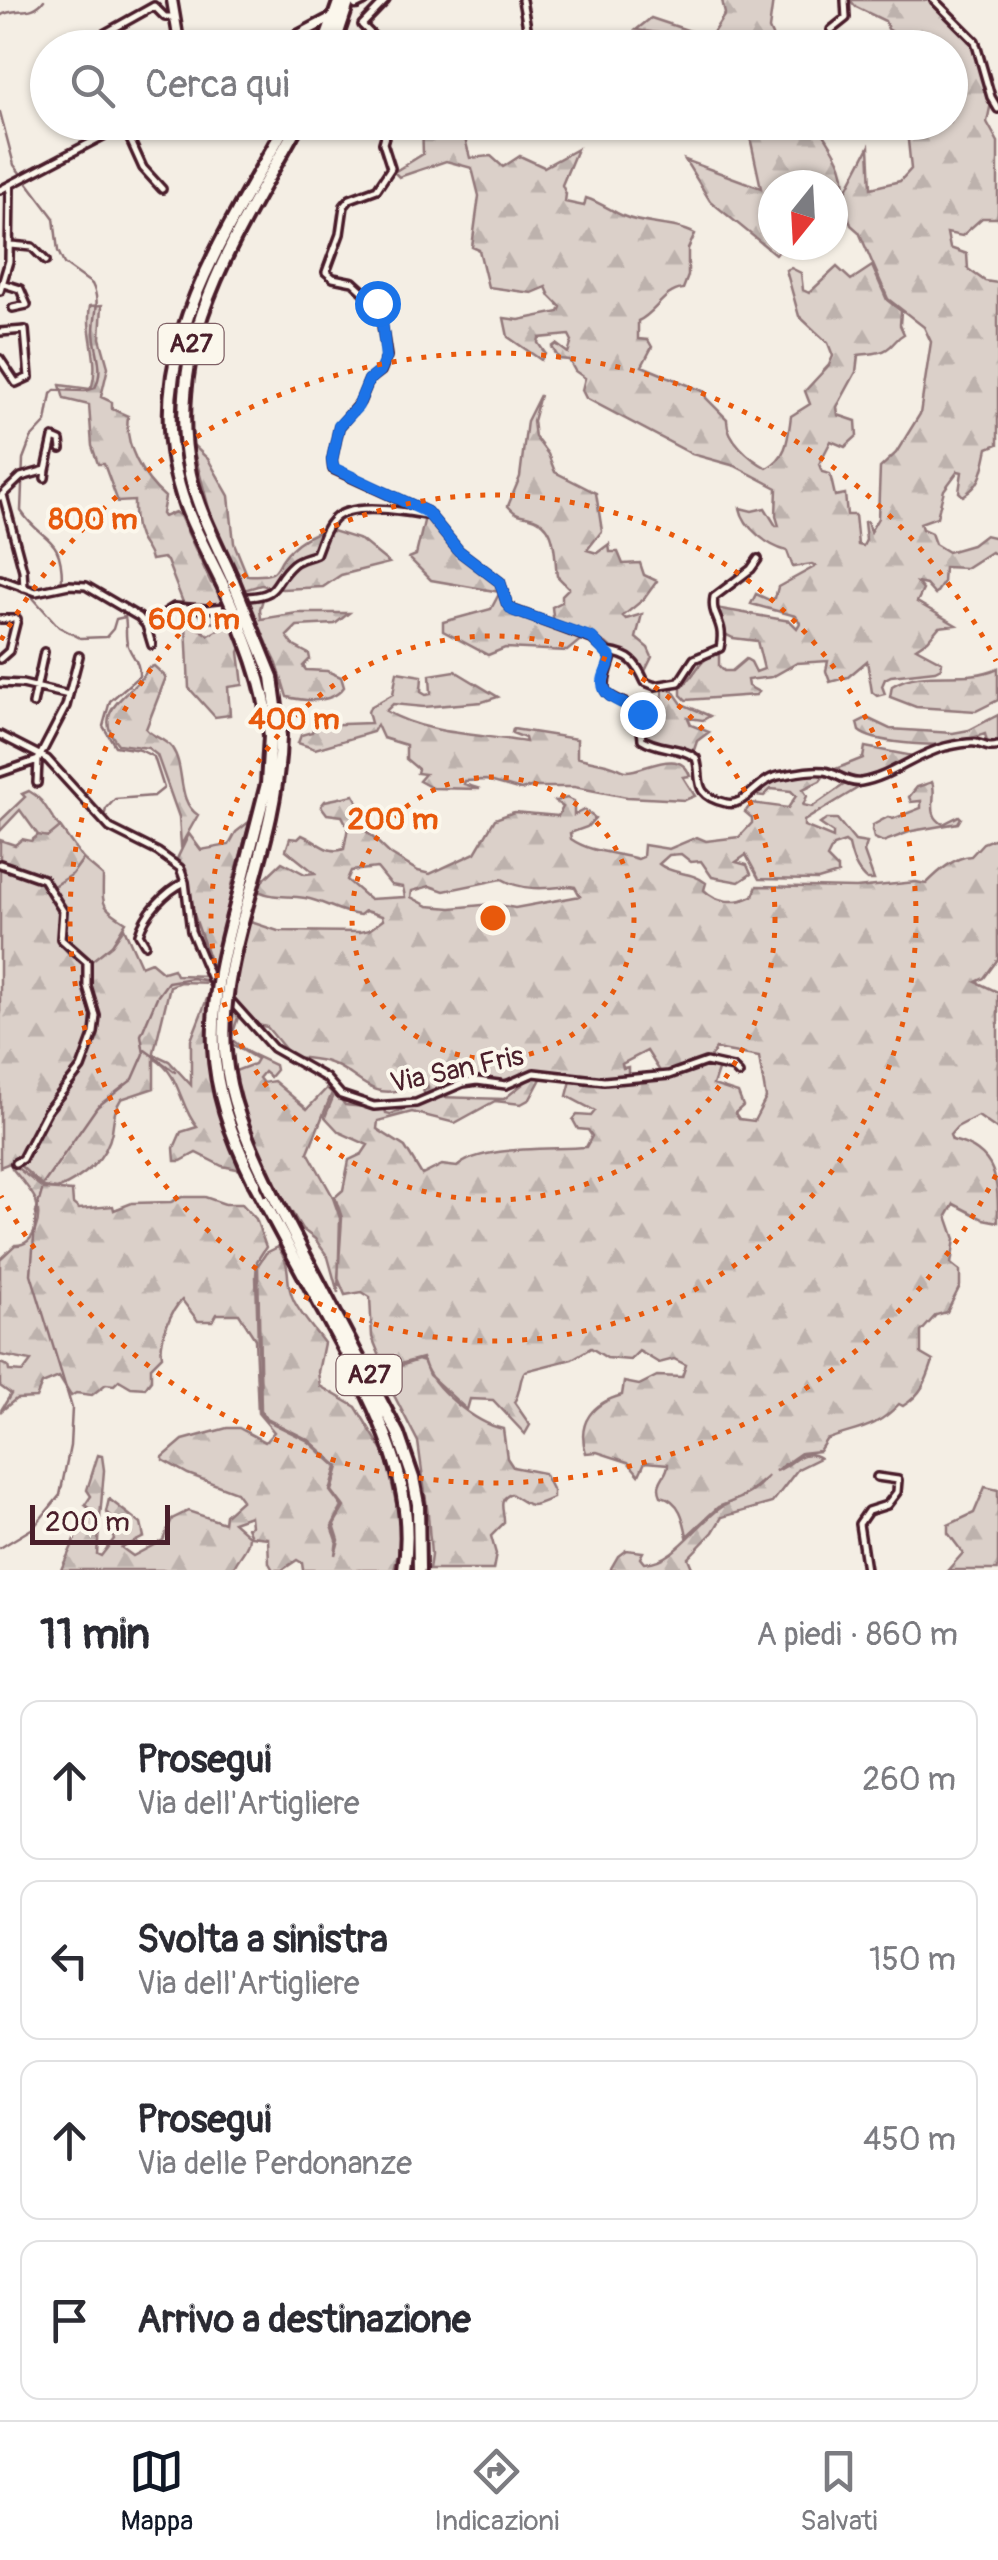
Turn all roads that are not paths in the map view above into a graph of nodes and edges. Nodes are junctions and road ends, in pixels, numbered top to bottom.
1 (172, 0) edge
2 (340, 0) edge
3 (386, 0) edge
4 (522, 0) edge
5 (845, 0) edge
6 (934, 0) edge
7 (357, 1) edge
8 (174, 17) junction
9 (331, 17) junction
10 (111, 30) edge
11 (177, 30) edge
12 (307, 30) edge
13 (328, 30) edge
14 (342, 30) edge
15 (368, 30) edge
16 (527, 30) edge
17 (831, 30) edge
18 (964, 30) edge
19 (968, 34) edge
20 (998, 109) edge
21 (96, 140) edge
22 (133, 140) edge
23 (277, 140) edge
24 (289, 140) edge
25 (384, 140) edge
26 (10, 186) junction
27 (162, 189) dead end
28 (0, 190) edge
29 (10, 246) junction
30 (46, 261) dead end
31 (2, 288) edge
32 (12, 308) dead end
33 (0, 332) edge
34 (0, 359) edge
35 (61, 449) dead end
36 (2, 496) edge
37 (428, 516) junction
38 (758, 559) dead end
39 (0, 578) edge
40 (228, 582) junction
41 (30, 590) junction
42 (0, 619) edge
43 (146, 625) junction
44 (152, 645) dead end
45 (44, 652) dead end
46 (607, 652) junction
47 (79, 656) dead end
48 (0, 660) edge
49 (0, 683) edge
50 (36, 687) junction
51 (69, 694) junction
52 (32, 704) dead end
53 (0, 735) edge
54 (998, 746) edge
55 (39, 757) junction
56 (0, 772) edge
57 (36, 783) dead end
58 (0, 864) edge
59 (186, 882) junction
60 (241, 907) junction
61 (144, 944) dead end
62 (740, 1074) dead end
63 (14, 1163) dead end
64 (877, 1477) dead end
65 (404, 1570) edge
66 (418, 1570) edge
67 (866, 1570) edge

1 - 8 main road
2 - 9 highway
3 - 15 street
4 - 16 street
5 - 17 street
6 - 18 street
7 - 14 highway
8 - 10 street
8 - 11 main road
9 - 12 main road
9 - 13 highway
19 - 20 street
21 - 26 street
22 - 27 street
23 - 40 highway, A27
24 - 40 highway, A27
25 - 37 street
26 - 28 street
26 - 29 street
29 - 30 street
29 - 31 street
31 - 32 street
33 - 34 street
35 - 36 street
36 - 41 street
37 - 43 street
37 - 46 street
38 - 46 street
39 - 41 street
40 - 60 highway, A27, bridge
41 - 43 street
42 - 48 street
43 - 44 street
45 - 50 street
46 - 54 street
47 - 51 street
49 - 50 street
50 - 51 street
50 - 52 street
51 - 55 street
53 - 55 street
55 - 56 street
55 - 57 street
55 - 59 street
58 - 63 street
59 - 61 street
59 - 62 street, Via San Fris
60 - 65 highway, A27, bridge
60 - 66 highway, A27, bridge
64 - 67 street

